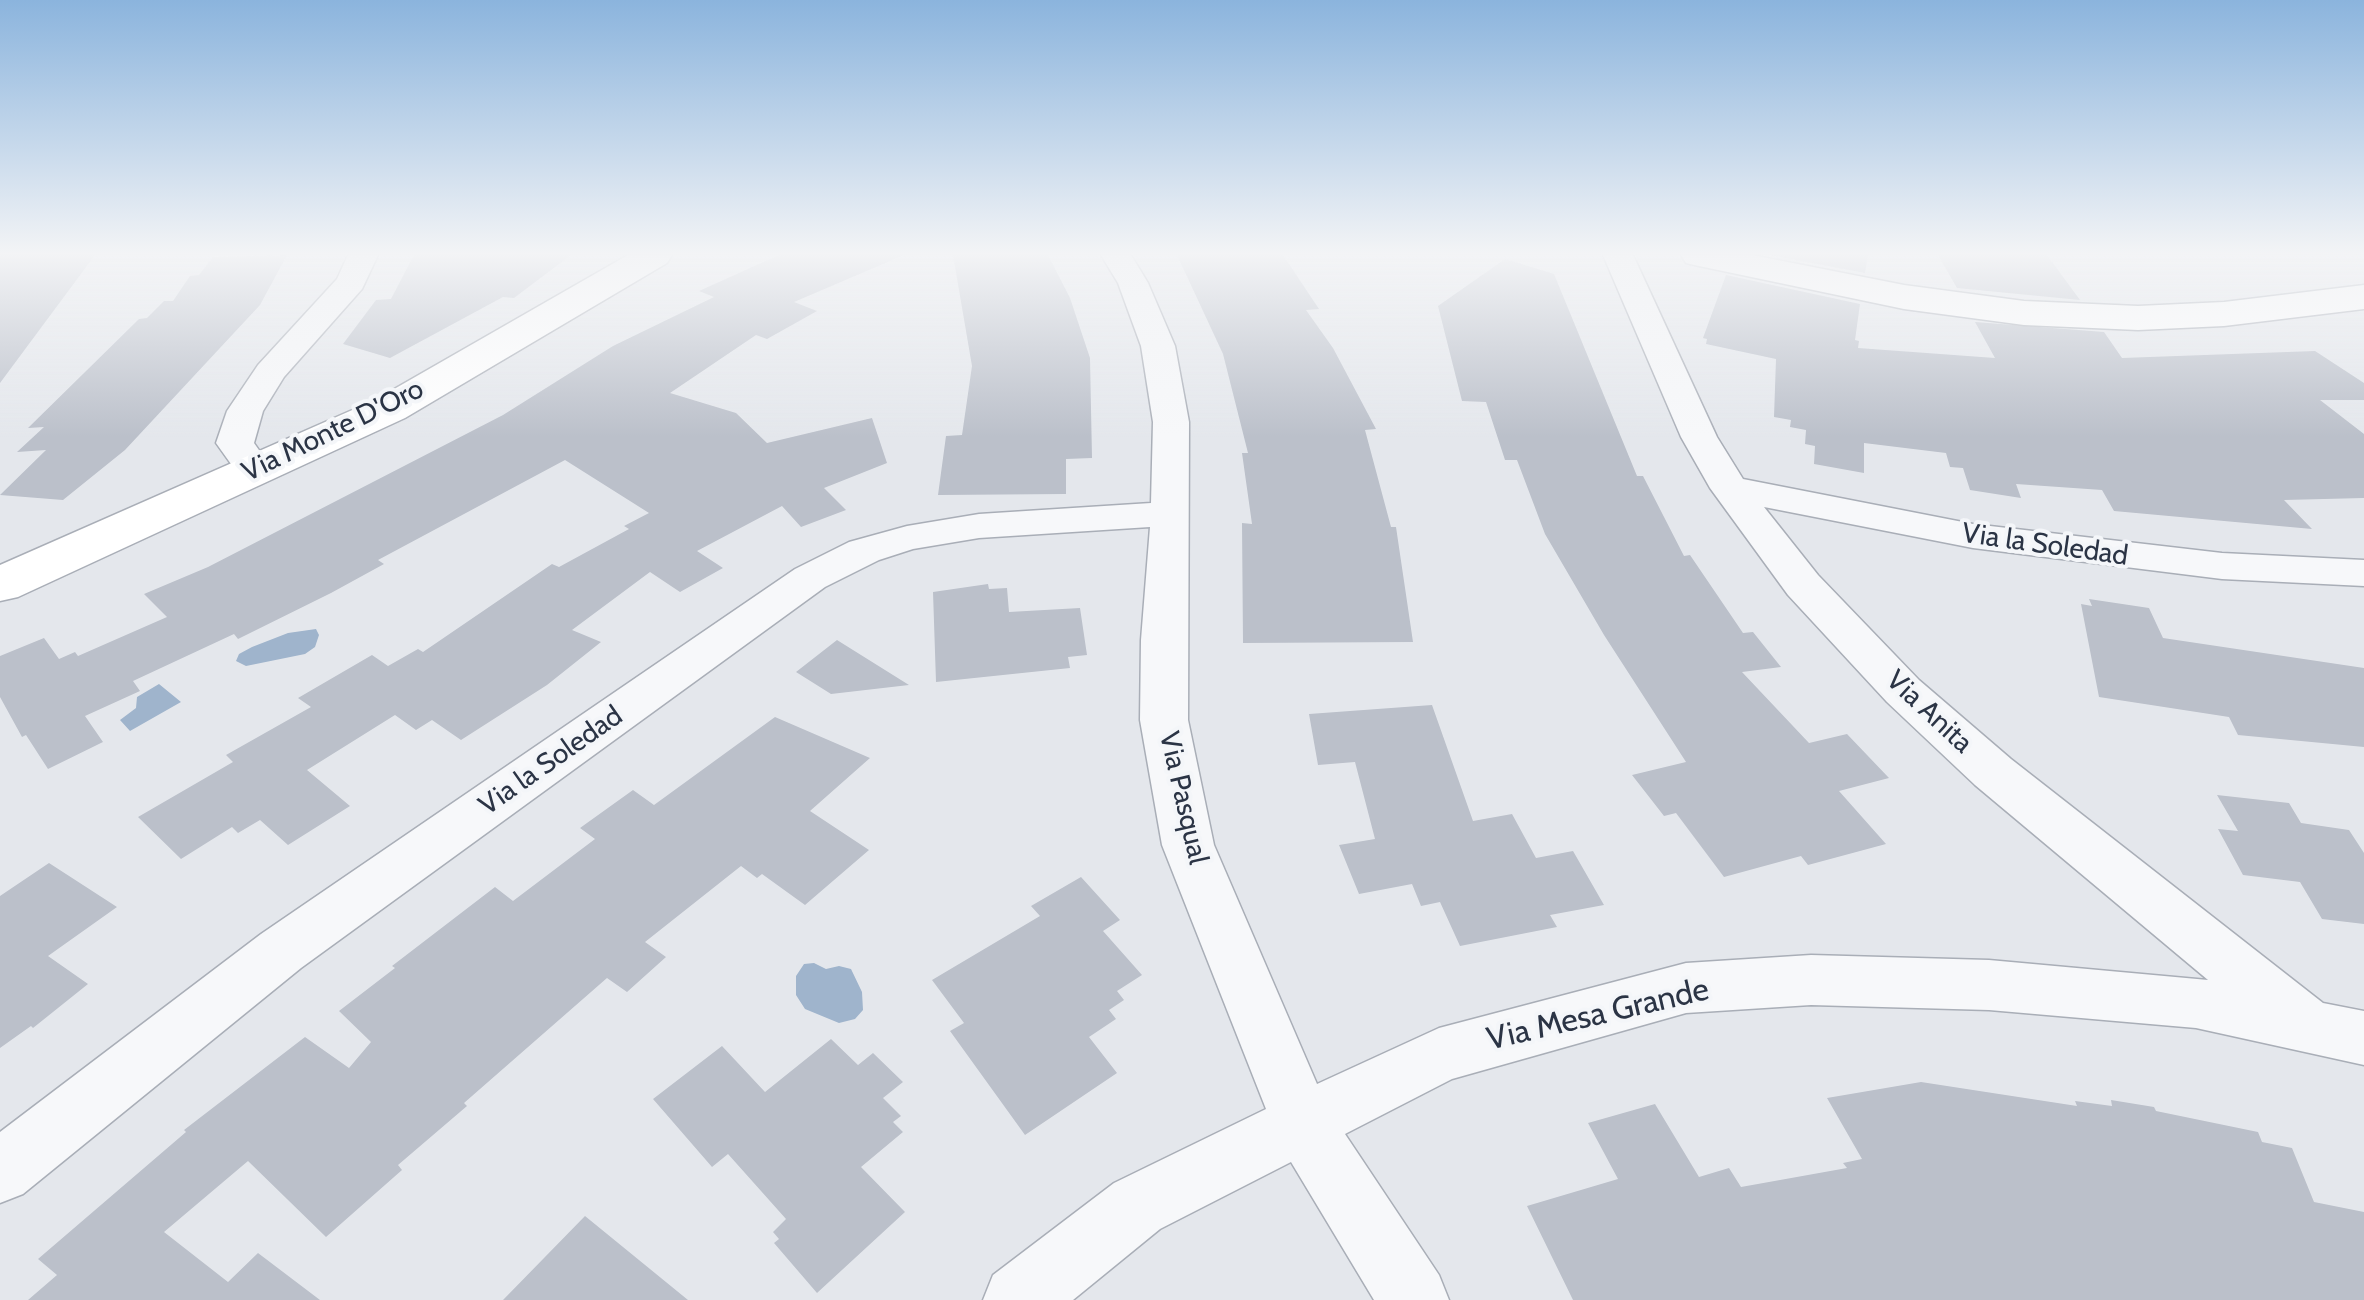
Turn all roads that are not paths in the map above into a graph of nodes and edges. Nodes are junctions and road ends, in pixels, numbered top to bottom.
1 (321, 316) edge
2 (550, 316) edge
3 (1145, 316) edge
4 (1645, 316) edge
5 (2085, 316) edge
6 (2188, 316) edge
7 (254, 470) junction
8 (1729, 488) junction
9 (1171, 514) junction
10 (2364, 573) edge
11 (0, 585) edge
12 (2339, 1033) edge
13 (2364, 1064) edge
14 (1304, 1124) junction
15 (0, 1172) edge
16 (1018, 1300) edge
17 (1414, 1300) edge

1 - 7 street
2 - 7 street, Via Monte D'Oro
3 - 9 street, Via Pasqual
4 - 8 street, Via Anita
5 - 6 street
7 - 11 street, Via Monte D'Oro
8 - 10 street, Via la Soledad
8 - 12 street, Via Anita
9 - 14 street, Via Pasqual
9 - 15 street, Via la Soledad
12 - 13 street, Via Anita
12 - 14 street, Via Mesa Grande
14 - 16 street, Via Mesa Grande
14 - 17 street, Via Pasqual

